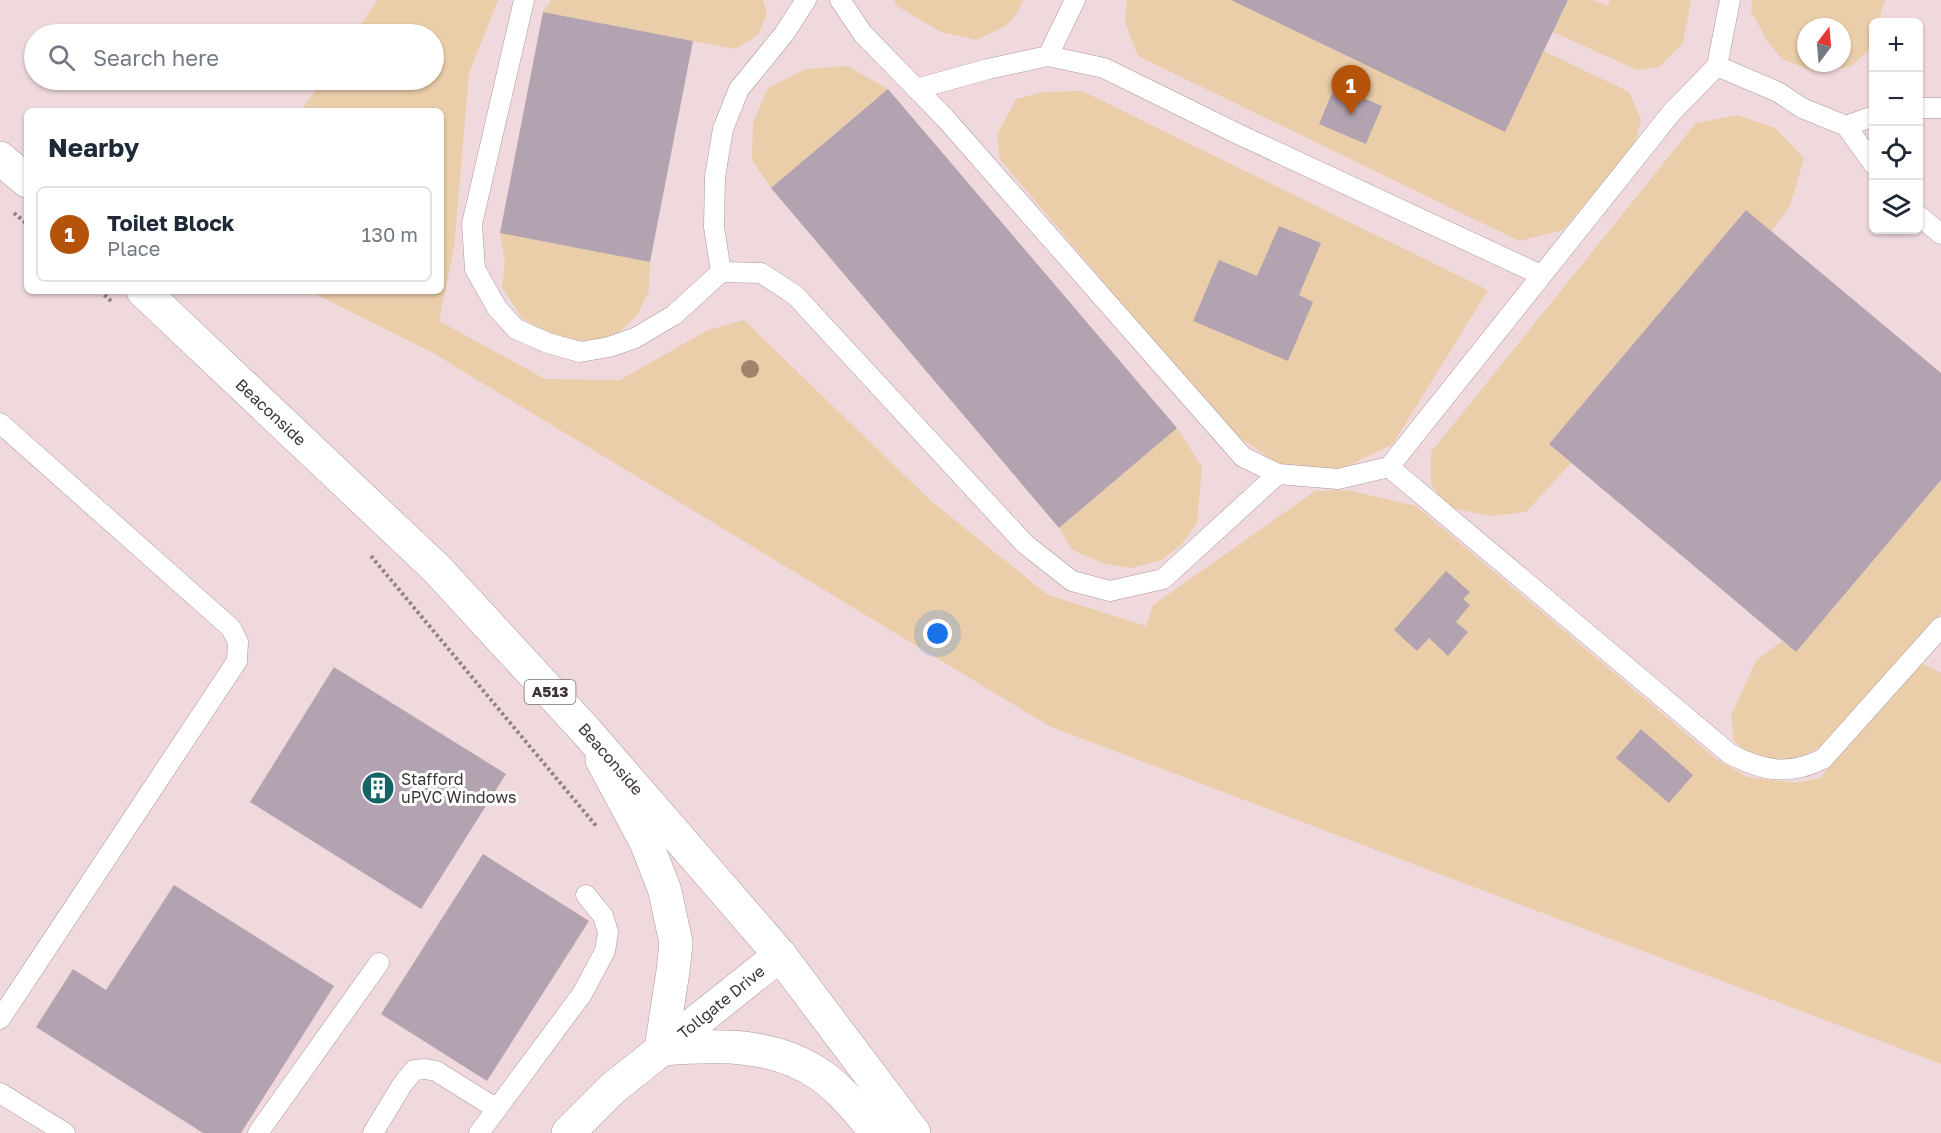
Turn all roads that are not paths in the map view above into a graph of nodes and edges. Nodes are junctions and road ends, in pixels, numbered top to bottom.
1 (524, 0) edge
2 (806, 0) edge
3 (840, 0) edge
4 (1075, 0) edge
5 (1730, 0) edge
6 (1048, 56) junction
7 (1717, 66) junction
8 (916, 88) junction
9 (1923, 108) edge
10 (1941, 108) edge
11 (1869, 118) edge
12 (1846, 126) junction
13 (0, 158) edge
14 (1869, 158) edge
15 (24, 178) edge
16 (1923, 219) edge
17 (1941, 234) edge
18 (721, 272) junction
19 (1541, 275) junction
20 (130, 299) edge
21 (0, 423) edge
22 (1389, 467) junction
23 (1278, 474) junction
24 (1941, 627) edge
25 (587, 732) junction
26 (586, 895) dead end
27 (780, 955) junction
28 (379, 963) dead end
29 (0, 1019) edge
30 (661, 1049) junction
31 (0, 1093) edge
32 (497, 1109) junction
33 (65, 1133) edge
34 (258, 1133) edge
35 (373, 1133) edge
36 (479, 1133) edge
37 (568, 1133) edge
38 (877, 1133) edge
39 (914, 1133) edge

1 - 18 lane
2 - 18 lane
3 - 8 lane
4 - 6 lane
5 - 7 lane
6 - 8 lane
6 - 19 lane
7 - 12 lane
7 - 19 lane
8 - 23 lane
9 - 10 lane
11 - 12 lane
12 - 14 lane
13 - 15 main road
16 - 17 lane
18 - 23 lane
19 - 22 lane
20 - 25 main road, Beaconside / A513
21 - 29 lane
22 - 23 lane
22 - 24 lane
25 - 27 main road, Beaconside / A513
25 - 30 main road, Tollgate Drive
26 - 32 lane
27 - 30 main road, Tollgate Drive
27 - 39 main road, Beaconside / A513
28 - 34 lane
30 - 37 main road, Tollgate Drive
30 - 38 main road, Tollgate Drive
31 - 33 lane
32 - 35 lane
32 - 36 lane

